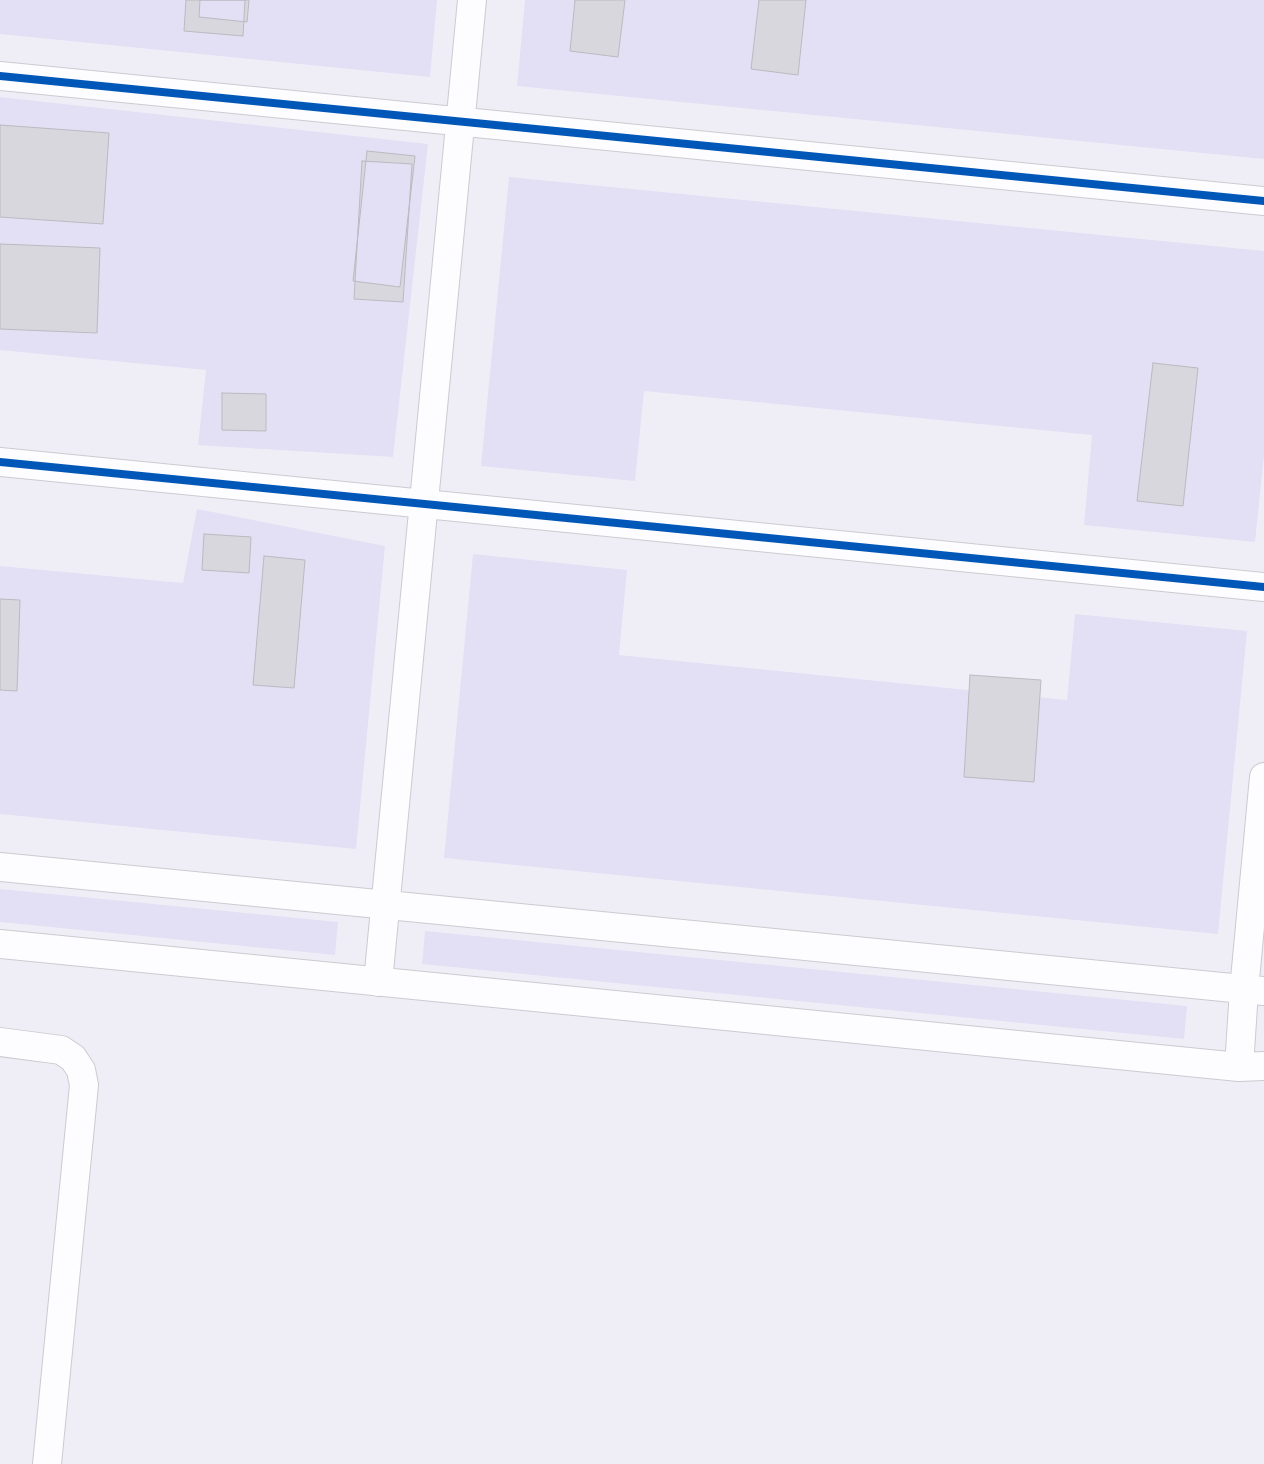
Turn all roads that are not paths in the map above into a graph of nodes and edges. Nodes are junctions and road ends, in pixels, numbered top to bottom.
1 (472, 0) edge
2 (0, 76) edge
3 (460, 122) junction
4 (1264, 201) edge
5 (0, 462) edge
6 (424, 504) junction
7 (1264, 587) edge
8 (1264, 777) edge
9 (0, 867) edge
10 (386, 905) junction
11 (0, 944) edge
12 (378, 982) junction
13 (1254, 990) edge
14 (0, 1042) edge
15 (1252, 1067) edge
16 (47, 1464) edge

1 - 3 street
2 - 3 street
3 - 4 street
3 - 6 street
5 - 6 street
6 - 7 street
6 - 10 street
8 - 13 street
9 - 10 street
10 - 12 street
10 - 13 street
11 - 12 street
12 - 15 street
13 - 15 street
14 - 16 street

